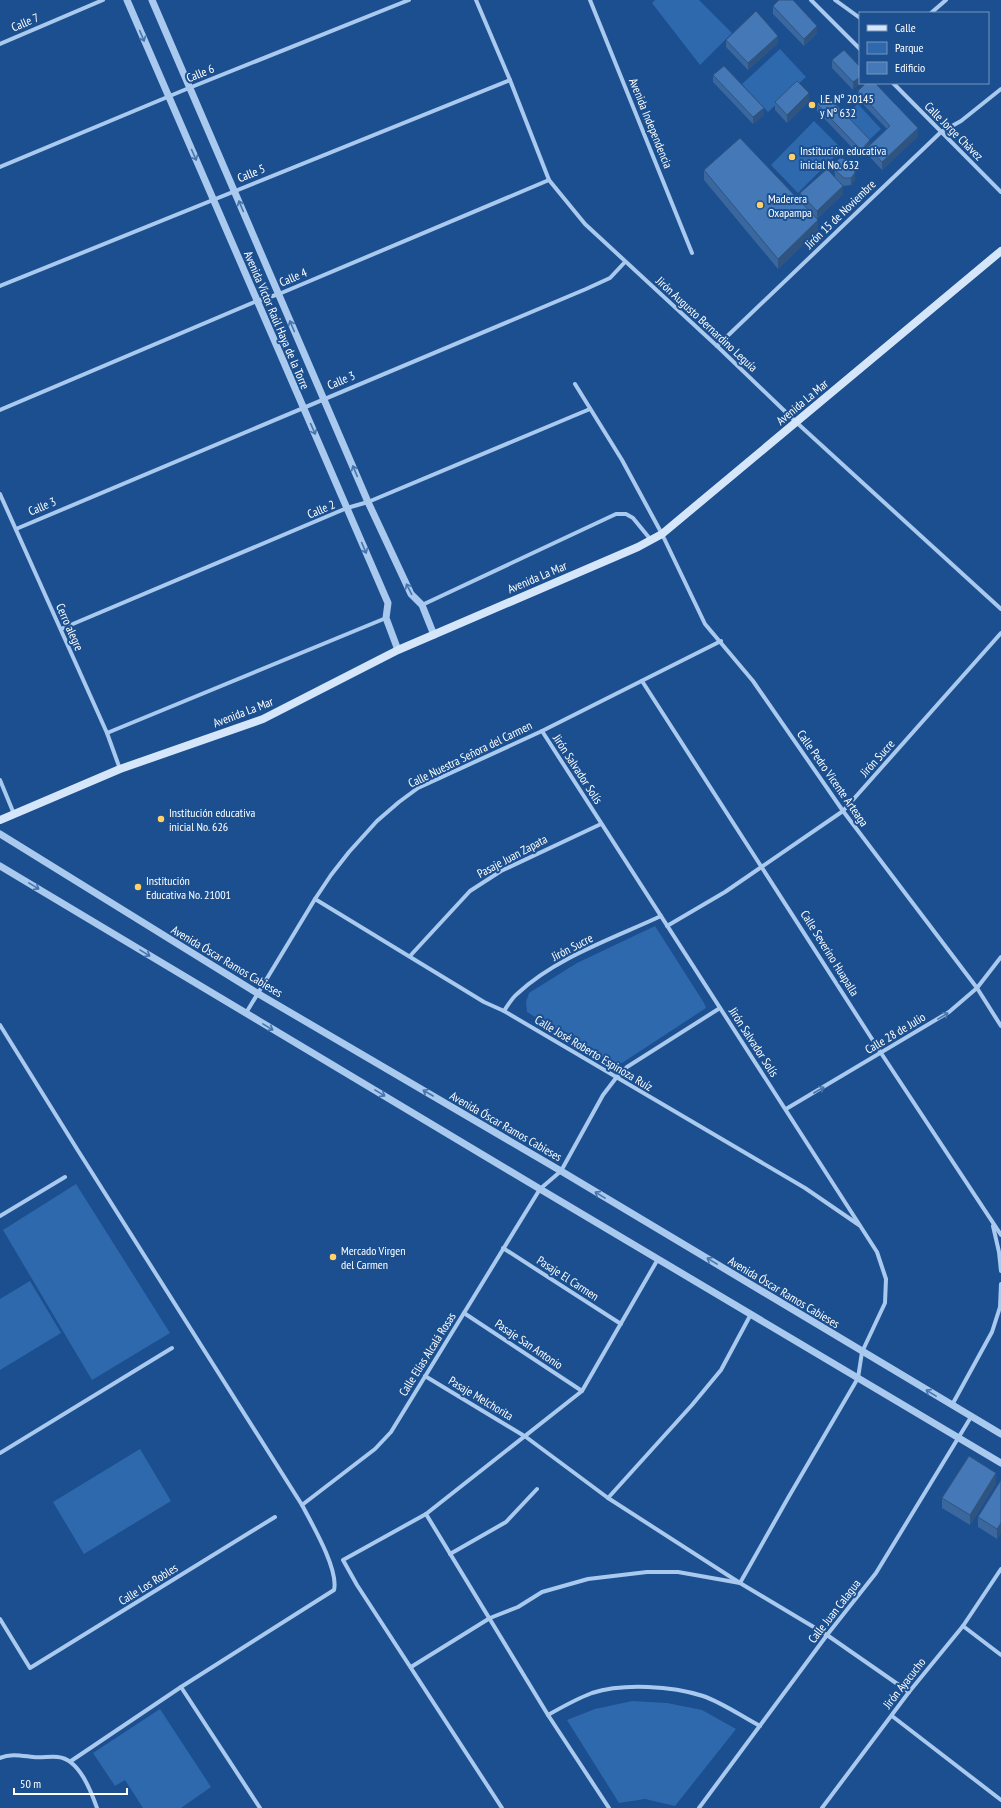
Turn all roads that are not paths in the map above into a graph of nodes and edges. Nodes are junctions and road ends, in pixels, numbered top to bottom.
1 (103, 0) edge
2 (127, 0) edge
3 (152, 0) edge
4 (409, 0) edge
5 (476, 0) edge
6 (590, 0) edge
7 (811, 0) edge
8 (835, 0) edge
9 (946, 0) edge
10 (932, 12) edge
11 (859, 17) edge
12 (0, 44) edge
13 (859, 48) edge
14 (510, 80) junction
15 (894, 84) edge
16 (189, 88) junction
17 (1001, 89) edge
18 (168, 96) junction
19 (941, 132) junction
20 (0, 167) edge
21 (549, 180) junction
22 (234, 191) junction
23 (1001, 192) edge
24 (213, 200) junction
25 (1001, 251) edge
26 (692, 253) dead end
27 (625, 262) junction
28 (0, 286) edge
29 (279, 294) junction
30 (257, 301) junction
31 (717, 346) junction
32 (575, 384) dead end
33 (324, 398) junction
34 (303, 406) junction
35 (590, 409) junction
36 (0, 410) edge
37 (796, 422) junction
38 (0, 494) edge
39 (2, 502) edge
40 (368, 502) junction
41 (347, 508) junction
42 (16, 529) junction
43 (662, 534) junction
44 (651, 540) junction
45 (422, 605) junction
46 (1001, 609) edge
47 (386, 618) junction
48 (60, 629) junction
49 (1001, 633) edge
50 (434, 634) junction
51 (721, 641) junction
52 (398, 650) junction
53 (642, 682) junction
54 (542, 731) junction
55 (107, 733) junction
56 (120, 769) junction
57 (0, 780) edge
58 (843, 811) junction
59 (14, 814) junction
60 (0, 820) edge
61 (601, 824) junction
62 (0, 834) edge
63 (0, 866) edge
64 (762, 866) junction
65 (315, 899) junction
66 (661, 916) junction
67 (667, 926) junction
68 (410, 956) junction
69 (1001, 957) edge
70 (977, 988) junction
71 (257, 993) junction
72 (720, 1008) junction
73 (504, 1011) junction
74 (246, 1013) junction
75 (0, 1025) edge
76 (1001, 1026) edge
77 (881, 1053) junction
78 (616, 1078) junction
79 (786, 1109) junction
80 (560, 1171) junction
81 (65, 1177) dead end
82 (540, 1189) junction
83 (0, 1216) edge
84 (992, 1222) junction
85 (861, 1226) junction
86 (1001, 1235) edge
87 (504, 1248) junction
88 (658, 1259) junction
89 (1001, 1271) edge
90 (1001, 1284) edge
91 (1000, 1308) edge
92 (464, 1313) junction
93 (751, 1314) junction
94 (621, 1324) junction
95 (172, 1348) dead end
96 (862, 1352) junction
97 (425, 1376) junction
98 (858, 1378) junction
99 (582, 1391) junction
100 (952, 1405) junction
101 (971, 1417) junction
102 (1001, 1434) edge
103 (526, 1437) junction
104 (959, 1437) junction
105 (0, 1453) edge
106 (1001, 1463) edge
107 (537, 1489) dead end
108 (608, 1498) junction
109 (302, 1505) junction
110 (426, 1514) junction
111 (275, 1517) dead end
112 (450, 1554) junction
113 (1001, 1569) edge
114 (740, 1583) junction
115 (490, 1618) junction
116 (0, 1619) edge
117 (963, 1626) junction
118 (827, 1635) junction
119 (1001, 1655) edge
120 (411, 1667) junction
121 (181, 1687) junction
122 (909, 1692) junction
123 (548, 1715) junction
124 (892, 1716) junction
125 (760, 1726) junction
126 (0, 1758) edge
127 (71, 1761) junction
128 (1001, 1800) edge
129 (98, 1808) edge
130 (260, 1808) edge
131 (502, 1808) edge
132 (609, 1808) edge
133 (699, 1808) edge
134 (822, 1808) edge

1 - 12 street, Calle 7
2 -> 18 street, Avenida Víctor Raúl Haya de la Torre
3 - 16 street, Avenida Víctor Raúl Haya de la Torre
4 - 16 street, Calle 6
5 - 14 street, Jirón Augusto Bernardino Leguía
6 - 26 street, Avenida Independencia
7 - 13 street
8 - 11 street
9 - 10 street
14 - 21 street, Jirón Augusto Bernardino Leguía
14 - 22 street, Calle 5
15 - 19 street, Calle Jorge Chávez
16 - 18 street, Calle 6
16 - 22 street, Avenida Víctor Raúl Haya de la Torre
17 - 19 street, Jirón 15 de Noviembre
18 - 20 street, Calle 6
18 -> 24 street, Avenida Víctor Raúl Haya de la Torre
19 - 23 street, Calle Jorge Chávez
19 - 31 street, Jirón 15 de Noviembre
21 - 27 street, Jirón Augusto Bernardino Leguía
21 - 29 street, Calle 4
22 - 24 street, Calle 5
29 -> 22 street, Avenida Víctor Raúl Haya de la Torre
24 - 28 street, Calle 5
24 - 30 street, Avenida Víctor Raúl Haya de la Torre
25 - 37 main road, Avenida La Mar
27 - 31 street, Jirón Augusto Bernardino Leguía
27 - 33 street, Calle 3
29 - 30 street, Calle 4
33 -> 29 street, Avenida Víctor Raúl Haya de la Torre
30 - 34 street, Avenida Víctor Raúl Haya de la Torre
30 - 36 street, Calle 4
31 - 37 street, Jirón Augusto Bernardino Leguía
32 - 35 street, Calle Pedro Vicente Arteaga
33 - 34 street, Calle 3
40 -> 33 street, Avenida Víctor Raúl Haya de la Torre
34 -> 41 street, Avenida Víctor Raúl Haya de la Torre
34 - 42 street, Calle 3
35 - 40 street, Calle 2
35 - 43 street, Calle Pedro Vicente Arteaga
37 - 43 main road, Avenida La Mar
37 - 46 street, Jirón Augusto Bernardino Leguía
38 - 39 street, Cerro alegre
39 - 42 street, Cerro alegre
40 - 41 street, Calle 2
45 -> 40 street, Avenida Víctor Raúl Haya de la Torre
41 -> 47 street, Avenida Víctor Raúl Haya de la Torre
41 - 48 street, Calle 2
42 - 48 street, Cerro alegre
43 - 44 main road, Avenida La Mar
43 - 51 street, Calle Pedro Vicente Arteaga
44 - 45 street
44 - 50 main road, Avenida La Mar
45 - 50 street, Avenida Víctor Raúl Haya de la Torre
47 - 52 street, Avenida Víctor Raúl Haya de la Torre
47 - 55 street
48 - 55 street, Cerro alegre
49 - 58 street, Jirón Sucre
50 - 52 main road, Avenida La Mar
51 - 53 street, Calle Nuestra Señora del Carmen
51 - 58 street, Calle Pedro Vicente Arteaga
52 - 56 main road, Avenida La Mar
53 - 54 street, Calle Nuestra Señora del Carmen
53 - 64 street, Calle Severino Huapalla
54 - 61 street, Jirón Salvador Solís
54 - 65 street, Calle Nuestra Señora del Carmen
55 - 56 street, Cerro alegre
56 - 59 main road, Avenida La Mar
57 - 59 street
58 - 64 street, Jirón Sucre
58 - 70 street, Calle Pedro Vicente Arteaga
59 - 60 main road, Avenida La Mar
61 - 66 street, Jirón Salvador Solís
61 - 68 street, Pasaje Juan Zapata
62 - 71 street, Avenida Óscar Ramos Cabieses
63 -> 74 street
64 - 67 street, Jirón Sucre
64 - 77 street, Calle Severino Huapalla
65 - 68 street, Calle José Roberto Espinoza Ruíz
65 - 71 street, Calle Nuestra Señora del Carmen
66 - 67 street, Jirón Salvador Solís
66 - 73 street, Jirón Sucre
67 - 72 street, Jirón Salvador Solís
68 - 73 street, Calle José Roberto Espinoza Ruíz
69 - 70 street, Calle 28 de Julio
70 - 76 street, Calle Pedro Vicente Arteaga
77 -> 70 street, Calle 28 de Julio
71 - 74 street, Calle Nuestra Señora del Carmen
80 -> 71 street, Avenida Óscar Ramos Cabieses
72 - 78 street, Calle Elías Alcalá Rosas
72 - 79 street, Jirón Salvador Solís
73 - 78 street, Calle José Roberto Espinoza Ruíz
74 -> 82 street
75 - 109 street
79 -> 77 street, Calle 28 de Julio
77 - 84 street, Calle Severino Huapalla
78 - 80 street, Calle Elías Alcalá Rosas
78 - 85 street, Calle José Roberto Espinoza Ruíz
79 - 85 street, Jirón Salvador Solís
80 - 82 street, Calle Elías Alcalá Rosas
96 -> 80 street, Avenida Óscar Ramos Cabieses
81 - 83 street
82 - 87 street, Calle Elías Alcalá Rosas
82 - 88 street
84 - 86 street, Calle Severino Huapalla
84 - 89 street
85 - 96 street, Jirón Salvador Solís
87 - 92 street, Calle Elías Alcalá Rosas
87 - 94 street, Pasaje El Carmen
88 - 93 street
88 - 94 street
90 - 91 street
91 - 100 street
92 - 97 street, Calle Elías Alcalá Rosas
92 - 99 street, Pasaje San Antonio
93 - 98 street
93 - 108 street
94 - 99 street
95 - 105 street
96 - 98 street, Jirón Salvador Solís
100 -> 96 street, Avenida Óscar Ramos Cabieses
97 - 103 street, Pasaje Melchorita
97 - 109 street, Calle Elías Alcalá Rosas
98 - 104 street
98 - 114 street
99 - 103 street
100 - 101 street, Avenida Óscar Ramos Cabieses
101 - 102 street, Avenida Óscar Ramos Cabieses
101 - 104 street, Calle Juan Calagua
103 - 108 street, Pasaje Melchorita
103 - 110 street
104 - 106 street
104 - 118 street, Calle Juan Calagua
107 - 112 street
108 - 114 street, Pasaje Melchorita
109 - 121 street
110 - 112 street
110 - 120 street
111 - 116 street, Calle Los Robles
112 - 115 street
113 - 117 street, Jirón Ayacucho
114 - 115 street
114 - 118 street, Pasaje Melchorita
115 - 120 street
115 - 123 street
117 - 119 street
117 - 122 street, Jirón Ayacucho
118 - 122 street, Pasaje Melchorita
118 - 125 street, Calle Juan Calagua
120 - 131 street
121 - 127 street
121 - 130 street
122 - 124 street, Jirón Ayacucho
123 - 125 street
123 - 132 street
124 - 128 street
124 - 134 street, Jirón Ayacucho
125 - 133 street, Calle Juan Calagua
126 - 127 street
127 - 129 street

